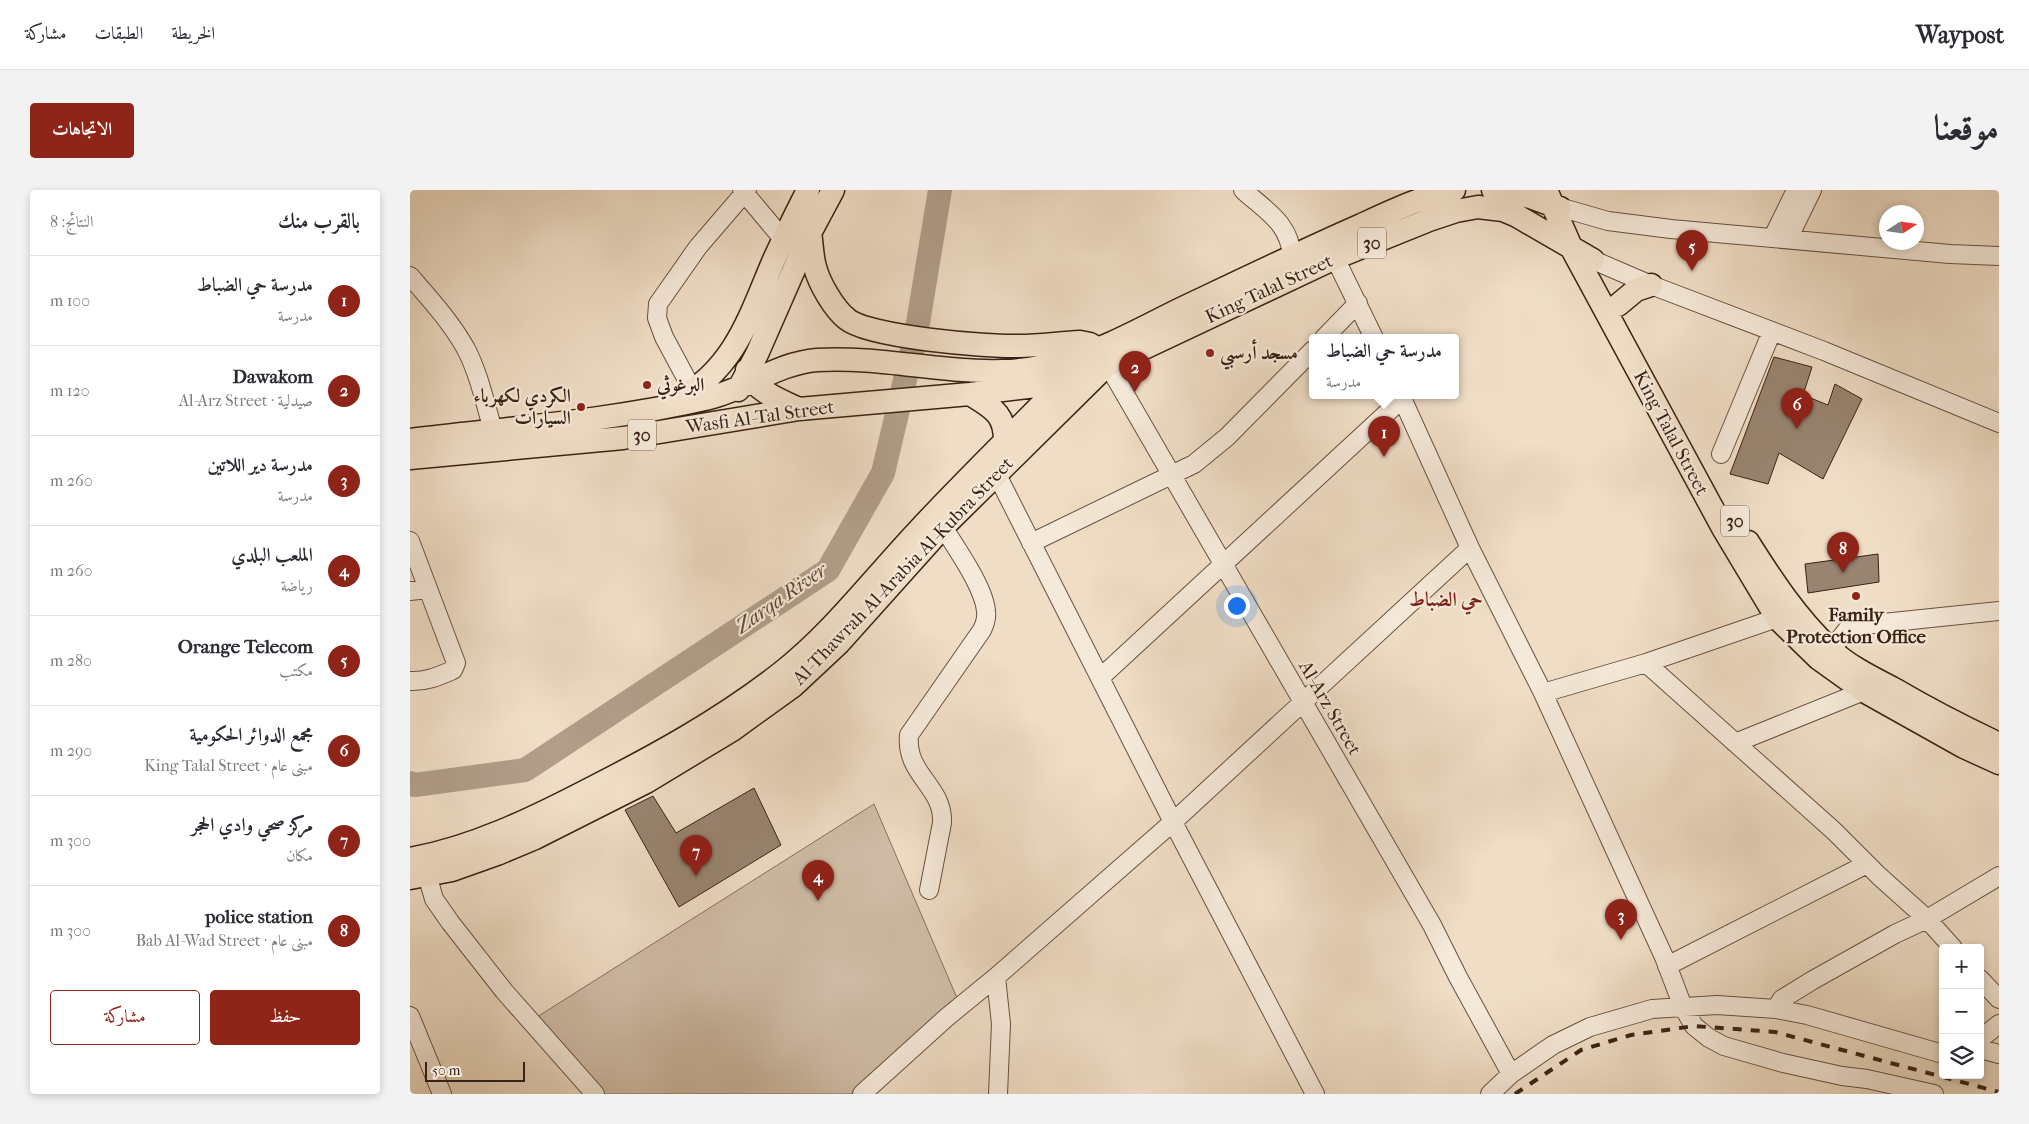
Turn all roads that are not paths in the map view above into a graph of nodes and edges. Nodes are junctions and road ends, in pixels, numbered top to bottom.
1 (808, 190) edge
2 (833, 190) edge
3 (1243, 190) edge
4 (1452, 190) edge
5 (1494, 190) edge
6 (1796, 190) edge
7 (1812, 190) edge
8 (747, 191) edge
9 (1555, 199) edge
10 (810, 233) junction
11 (786, 234) junction
12 (1781, 238) junction
13 (1571, 247) junction
14 (1999, 256) edge
15 (1292, 257) junction
16 (1336, 258) junction
17 (1593, 260) junction
18 (410, 276) edge
19 (1651, 285) junction
20 (1358, 303) junction
21 (1618, 305) junction
22 (749, 319) junction
23 (1772, 331) junction
24 (1328, 334) edge
25 (1372, 334) edge
26 (1309, 354) edge
27 (1103, 356) junction
28 (1068, 378) junction
29 (747, 380) junction
30 (693, 391) junction
31 (970, 394) junction
32 (1400, 399) edge
33 (1403, 399) edge
34 (662, 407) junction
35 (799, 409) junction
36 (714, 422) junction
37 (1999, 423) edge
38 (493, 430) junction
39 (410, 440) edge
40 (1005, 442) junction
41 (1721, 454) dead end
42 (410, 458) edge
43 (997, 475) junction
44 (1173, 476) junction
45 (943, 527) junction
46 (410, 541) edge
47 (1031, 544) junction
48 (1470, 548) junction
49 (1222, 564) junction
50 (428, 589) junction
51 (410, 591) edge
52 (1999, 611) edge
53 (1777, 618) junction
54 (1831, 650) junction
55 (1646, 662) junction
56 (1100, 678) junction
57 (410, 682) edge
58 (1864, 692) junction
59 (1543, 693) junction
60 (1302, 702) junction
61 (1735, 743) junction
62 (1999, 744) edge
63 (1999, 763) edge
64 (1173, 822) junction
65 (1866, 864) junction
66 (417, 867) edge
67 (1999, 876) edge
68 (929, 890) dead end
69 (1927, 919) junction
70 (1949, 944) edge
71 (1668, 966) junction
72 (996, 977) junction
73 (1984, 983) edge
74 (1999, 999) edge
75 (1683, 1007) junction
76 (1776, 1009) junction
77 (410, 1016) edge
78 (1999, 1024) edge
79 (1984, 1035) edge
80 (1984, 1050) edge
81 (1939, 1053) edge
82 (1999, 1054) edge
83 (1511, 1074) junction
84 (442, 1094) edge
85 (595, 1094) edge
86 (862, 1094) edge
87 (998, 1094) edge
88 (1315, 1094) edge
89 (1490, 1094) edge
90 (1934, 1094) edge

1 - 11 main road
2 - 10 main road
3 - 15 street
4 - 15 main road, King Talal Street / 30
5 - 9 main road
6 - 12 street
7 - 12 street
8 - 11 street
8 - 30 street
9 - 12 street
9 - 13 main road, King Talal Street / 30
9 - 17 main road, King Talal Street / 30
10 - 27 main road
10 - 29 main road
11 - 22 main road
12 - 14 street
13 - 16 main road, King Talal Street / 30
13 - 17 main road, King Talal Street / 30
13 - 53 main road, King Talal Street / 30
15 - 27 main road, King Talal Street / 30
16 - 20 street
16 - 27 main road, King Talal Street / 30
17 - 19 street
17 - 21 main road, King Talal Street / 30
18 - 38 street
19 - 21 main road
19 - 23 street
20 - 24 street
20 - 25 street
21 - 54 main road, King Talal Street / 30
22 - 29 main road
22 - 30 main road
23 - 37 street
23 - 41 street
26 - 44 street
27 - 28 main road, Al-Thawrah Al-Arabia Al-Kubra Street
27 - 29 main road, Wasfi Al-Tal Street / 30
27 - 43 main road, Al-Thawrah Al-Arabia Al-Kubra Street
27 - 44 street, Al-Arz Street
28 - 31 main road, Wasfi Al-Tal Street / 30
28 - 40 main road, Al-Thawrah Al-Arabia Al-Kubra Street
29 - 34 main road, Wasfi Al-Tal Street / 30
29 - 35 main road
29 - 36 main road
30 - 34 main road
31 - 35 main road, Wasfi Al-Tal Street / 30
31 - 40 main road
32 - 49 street
33 - 48 street
34 - 38 main road, Wasfi Al-Tal Street / 30
35 - 36 main road, Wasfi Al-Tal Street / 30
36 - 42 main road, Wasfi Al-Tal Street / 30
38 - 39 main road, Wasfi Al-Tal Street / 30
40 - 66 main road, Al-Thawrah Al-Arabia Al-Kubra Street
43 - 45 main road, Al-Thawrah Al-Arabia Al-Kubra Street
43 - 47 street
44 - 47 street
44 - 49 street, Al-Arz Street
45 - 66 main road, Al-Thawrah Al-Arabia Al-Kubra Street
45 - 68 street
46 - 50 street
47 - 56 street
48 - 59 street
48 - 60 street
49 - 56 street
49 - 60 street, Al-Arz Street
50 - 51 street
50 - 57 street
52 - 54 street
53 - 55 street
53 - 58 main road, King Talal Street / 30
54 - 62 main road, King Talal Street / 30
55 - 59 street
55 - 61 street
56 - 64 street
58 - 61 street
58 - 63 main road, King Talal Street / 30
59 - 71 street
60 - 64 street
60 - 83 street, Al-Arz Street
61 - 65 street
64 - 72 street
64 - 88 street
65 - 69 street
65 - 71 street
66 - 85 street
67 - 69 street
69 - 70 street
69 - 76 street
71 - 75 street
72 - 86 street
72 - 87 street
73 - 74 street
75 - 76 street
75 - 83 street
75 - 90 street
76 - 81 street
77 - 84 street
78 - 79 street
80 - 82 street
83 - 89 street

